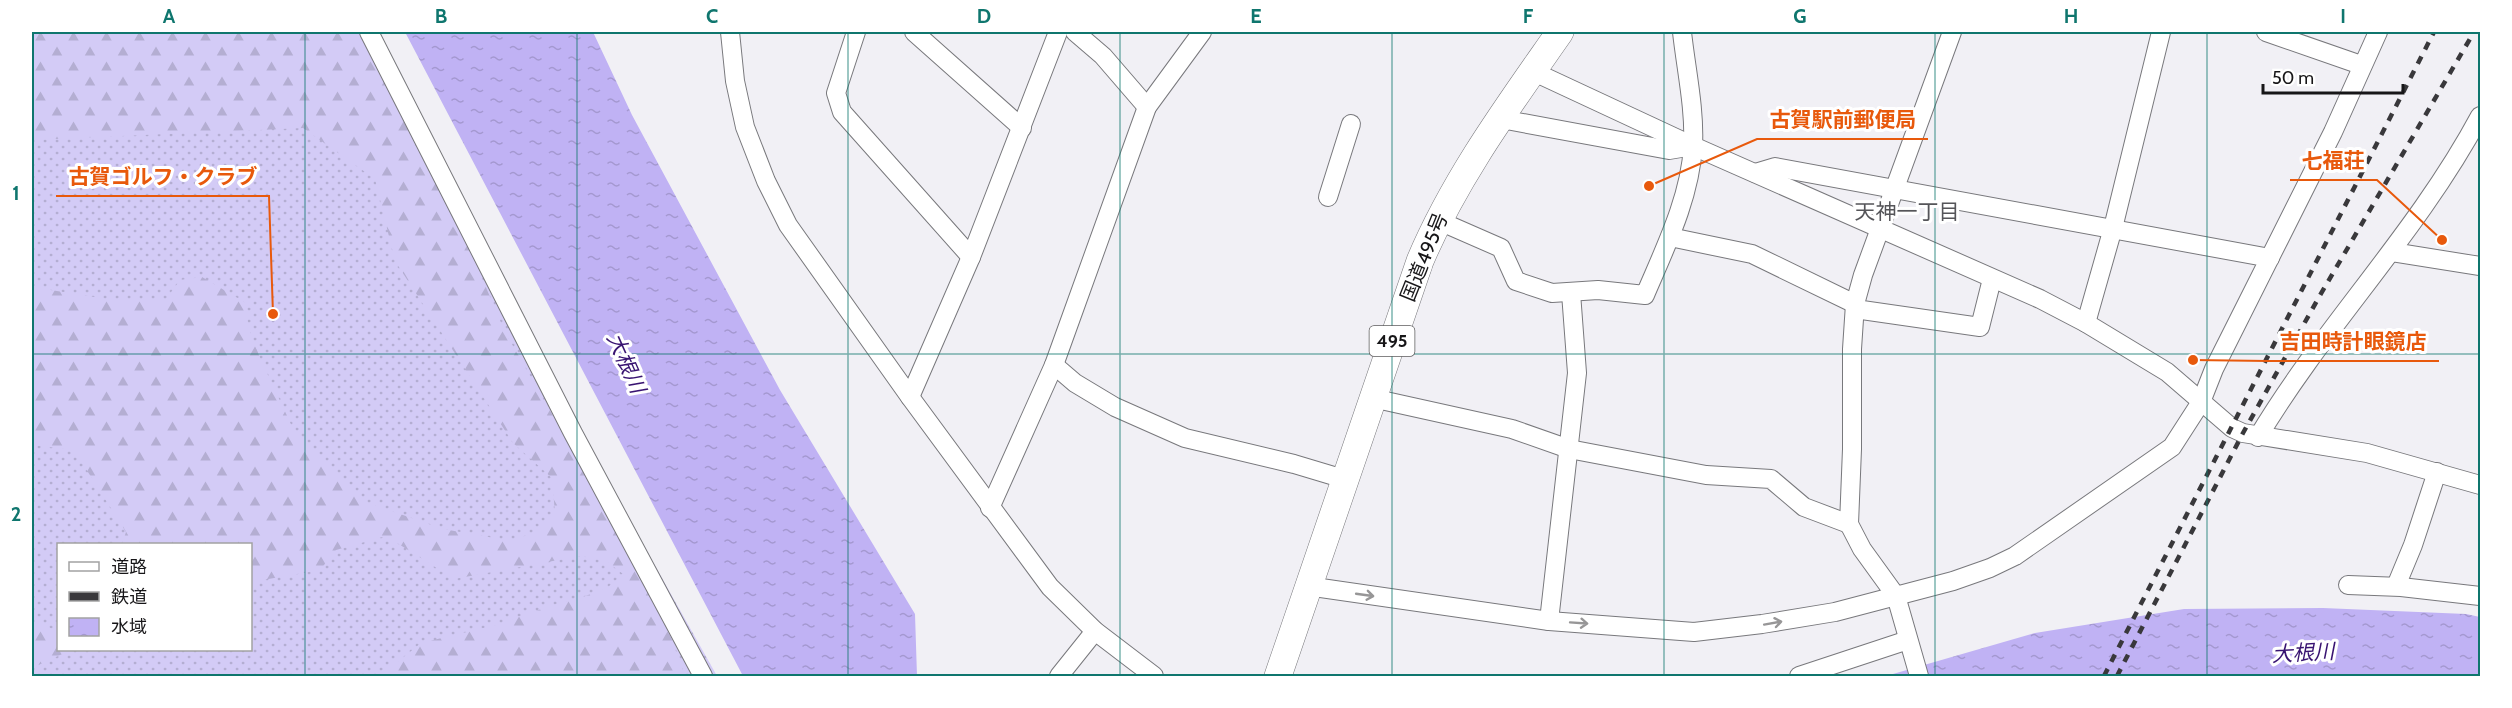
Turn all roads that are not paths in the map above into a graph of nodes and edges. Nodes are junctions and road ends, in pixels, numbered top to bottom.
1 (369, 32) edge
2 (730, 32) edge
3 (856, 32) edge
4 (914, 32) edge
5 (1058, 32) edge
6 (1075, 32) edge
7 (1202, 32) edge
8 (1560, 32) edge
9 (1682, 32) edge
10 (1952, 32) edge
11 (2161, 32) edge
12 (2266, 32) edge
13 (2378, 32) edge
14 (2361, 64) junction
15 (1532, 71) junction
16 (1147, 107) junction
17 (2481, 116) edge
18 (1501, 119) junction
19 (1351, 124) dead end
20 (1022, 128) junction
21 (1693, 146) junction
22 (1755, 173) junction
23 (1893, 190) junction
24 (1328, 197) dead end
25 (1437, 220) junction
26 (1880, 228) junction
27 (2113, 228) junction
28 (1670, 237) junction
29 (2392, 252) junction
30 (971, 257) junction
31 (2270, 258) junction
32 (2481, 266) edge
33 (1992, 279) junction
34 (1571, 293) junction
35 (1855, 307) junction
36 (2086, 323) junction
37 (1054, 365) junction
38 (909, 397) junction
39 (1372, 398) junction
40 (2201, 402) junction
41 (2258, 437) junction
42 (1569, 449) junction
43 (2437, 472) junction
44 (1344, 479) junction
45 (2481, 485) edge
46 (990, 508) junction
47 (1849, 524) junction
48 (2348, 585) dead end
49 (1307, 586) junction
50 (2396, 586) junction
51 (1896, 596) junction
52 (2481, 596) edge
53 (1549, 621) junction
54 (1095, 631) junction
55 (1908, 640) junction
56 (703, 676) edge
57 (1059, 676) edge
58 (1154, 676) edge
59 (1278, 676) edge
60 (1799, 676) edge
61 (1919, 676) edge

1 - 56 street
2 - 38 street
3 - 30 street
4 - 20 street
5 - 20 street
6 - 16 street
7 - 16 street
8 - 15 highway, 国道495号 / 495
9 - 21 street
10 - 23 street
11 - 27 street
12 - 14 street
13 - 14 street
14 - 31 street
15 - 18 highway, 国道495号 / 495
15 - 21 street
16 - 37 street
17 - 29 street
18 - 21 street
18 - 25 highway, 国道495号 / 495
19 - 24 street
20 - 30 street
21 - 22 street
21 - 28 street
22 - 23 street
22 - 26 street
23 - 26 street
23 - 27 street
25 - 34 street
25 - 39 highway, 国道495号 / 495
26 - 33 street
26 - 35 street
27 - 31 street
27 - 36 street
28 - 34 street
28 - 35 street
29 - 32 street
29 - 41 street
30 - 38 street
31 - 40 street
33 - 35 street
33 - 36 street
34 - 42 street
35 - 47 street
36 - 40 street
37 - 44 street
37 - 46 street
38 - 46 street
39 - 42 street
39 - 44 highway, 国道495号 / 495
40 - 41 street
40 - 51 street
41 - 43 street
42 - 47 street
42 - 53 street
43 - 45 street
43 - 50 street
44 - 49 highway, 国道495号 / 495
46 - 54 street
47 - 51 street
48 - 50 street
49 -> 53 street
49 - 59 highway, 国道495号 / 495
50 - 52 street
53 -> 51 street
51 - 55 street
54 - 57 street
54 - 58 street
55 - 60 street
55 - 61 street

